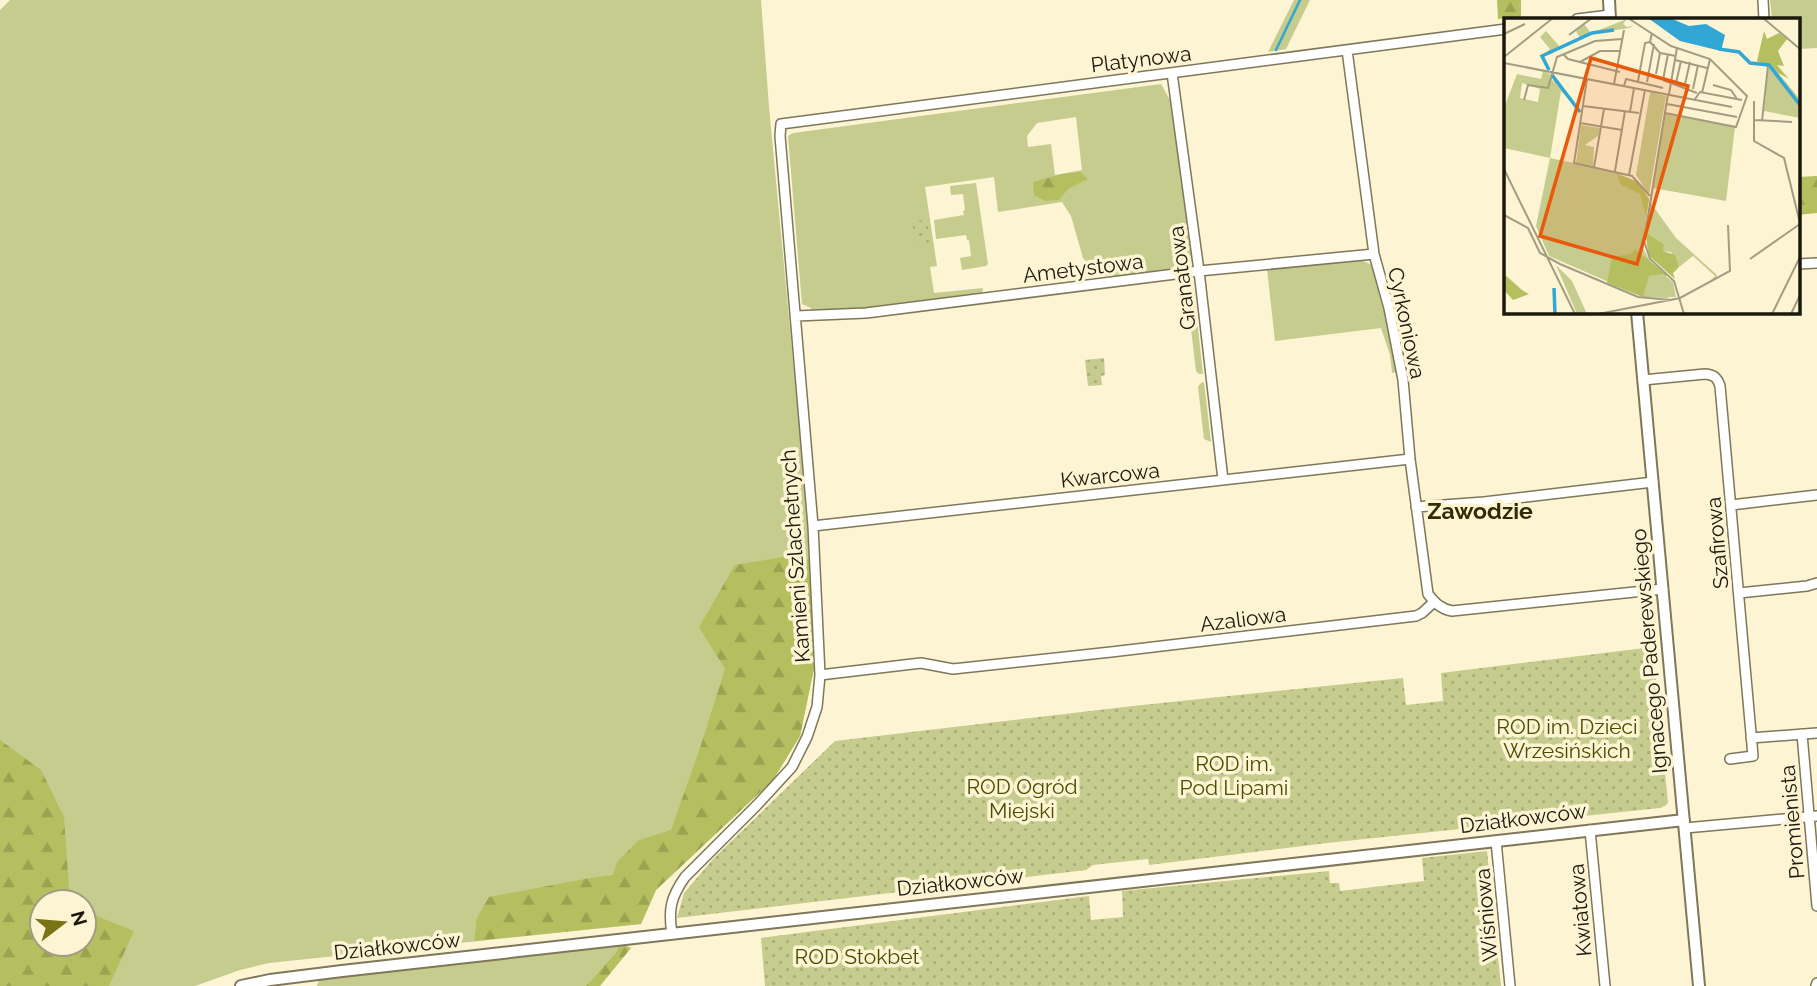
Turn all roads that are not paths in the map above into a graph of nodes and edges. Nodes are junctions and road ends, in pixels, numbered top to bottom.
1 (1609, 0) edge
2 (1763, 0) edge
3 (1610, 17) edge
4 (1764, 18) edge
5 (1504, 29) edge
6 (1347, 50) junction
7 (1172, 73) junction
8 (781, 124) joint
9 (1374, 254) junction
10 (1199, 271) junction
11 (1637, 313) edge
12 (796, 316) junction
13 (1643, 380) junction
14 (1410, 459) junction
15 (1223, 480) junction
16 (1653, 482) junction
17 (1817, 495) edge
18 (1731, 505) junction
19 (1416, 507) junction
20 (813, 526) junction
21 (1817, 583) edge
22 (1663, 589) junction
23 (1739, 593) junction
24 (1434, 602) junction
25 (820, 675) junction
26 (1817, 733) edge
27 (1802, 734) junction
28 (1751, 738) junction
29 (1730, 759) dead end
30 (1813, 816) edge
31 (1684, 824) junction
32 (1590, 830) junction
33 (1496, 841) junction
34 (1816, 871) edge
35 (1817, 906) edge
36 (672, 934) junction
37 (241, 986) edge
38 (1510, 986) edge
39 (1605, 986) edge
40 (1699, 986) edge

1 - 3 street
2 - 4 street
5 - 6 street, Platynowa
6 - 7 street, Platynowa
6 - 9 street, Cyrkoniowa
7 - 8 street, Platynowa
7 - 10 street, Granatowa
8 - 12 street, Kamieni Szlachetnych
9 - 10 street, Ametystowa
9 - 14 street, Cyrkoniowa
10 - 12 street, Ametystowa
10 - 15 street, Granatowa
11 - 13 street, Ignacego Paderewskiego
12 - 20 street, Kamieni Szlachetnych
13 - 16 street, Ignacego Paderewskiego
13 - 18 street, Szafirowa
14 - 15 street, Kwarcowa
14 - 19 street, Cyrkoniowa
15 - 20 street, Kwarcowa
16 - 19 street
16 - 22 street, Ignacego Paderewskiego
17 - 18 street
18 - 23 street, Szafirowa
19 - 24 street, Cyrkoniowa
20 - 25 street, Kamieni Szlachetnych
21 - 23 street
22 - 24 street
22 - 31 street, Ignacego Paderewskiego
23 - 28 street, Szafirowa
24 - 25 street, Azaliowa
25 - 36 street, Kamieni Szlachetnych
26 - 27 street
27 - 28 street
27 - 30 street, Promienista
28 - 29 street
30 - 31 street
30 - 34 street, Promienista
31 - 32 street, Działkowców
31 - 40 street, Ignacego Paderewskiego
32 - 33 street, Działkowców
32 - 39 street, Kwiatowa
33 - 36 street, Działkowców
33 - 38 street, Wiśniowa
34 - 35 street, Promienista
36 - 37 street, Działkowców

